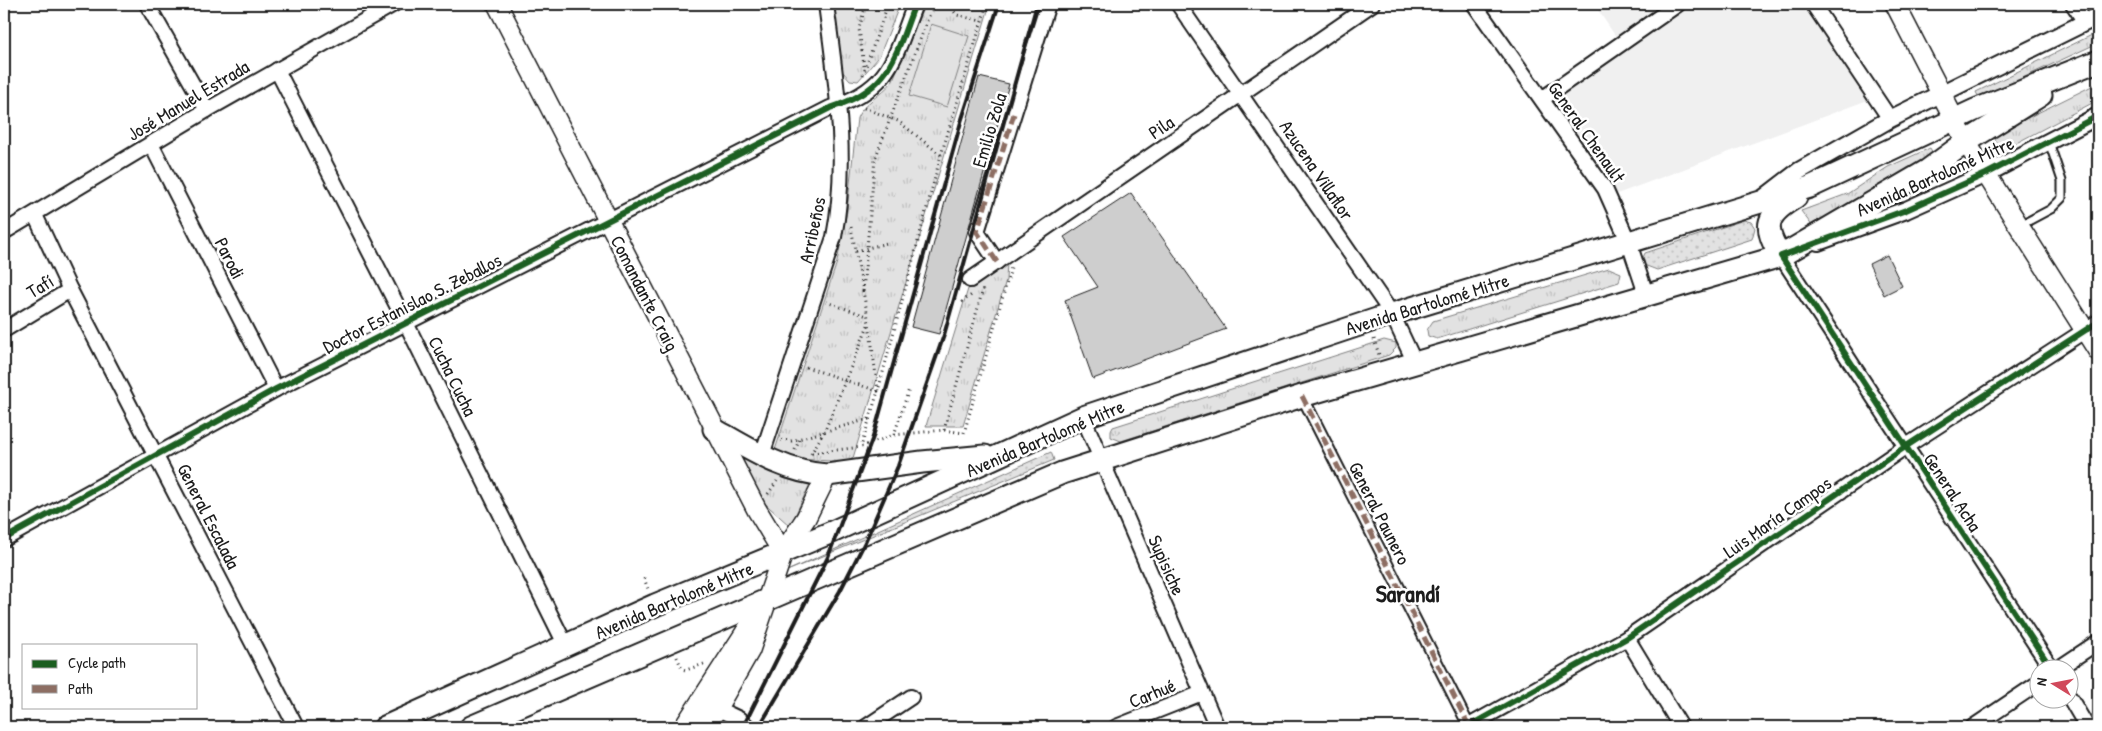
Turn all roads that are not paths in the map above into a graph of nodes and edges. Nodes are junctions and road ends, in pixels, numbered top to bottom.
1 (147, 4) edge
2 (394, 4) edge
3 (496, 4) edge
4 (826, 4) edge
5 (915, 4) edge
6 (1048, 4) edge
7 (1178, 4) edge
8 (1372, 4) edge
9 (1474, 4) edge
10 (1678, 4) edge
11 (1813, 4) edge
12 (1895, 4) edge
13 (2073, 4) edge
14 (2092, 19) edge
15 (2091, 65) edge
16 (277, 70) junction
17 (1941, 92) junction
18 (1242, 94) junction
19 (1542, 99) junction
20 (839, 105) junction
21 (207, 110) junction
22 (2098, 116) edge
23 (1890, 118) junction
24 (1956, 121) junction
25 (2048, 140) junction
26 (1966, 142) junction
27 (151, 144) junction
28 (1986, 174) junction
29 (1810, 187) junction
30 (1757, 203) junction
31 (34, 215) junction
32 (608, 219) junction
33 (2019, 226) junction
34 (4, 232) edge
35 (1629, 243) junction
36 (1781, 256) junction
37 (997, 262) junction
38 (970, 280) dead end
39 (70, 290) junction
40 (1646, 294) junction
41 (1392, 314) junction
42 (406, 323) junction
43 (2092, 326) edge
44 (4, 330) edge
45 (2098, 351) edge
46 (1415, 363) junction
47 (276, 389) junction
48 (1302, 396) junction
49 (1083, 418) junction
50 (714, 429) junction
51 (765, 447) junction
52 (1905, 447) junction
53 (156, 455) junction
54 (1000, 455) junction
55 (1100, 460) junction
56 (827, 476) junction
57 (4, 539) edge
58 (783, 553) junction
59 (767, 599) junction
60 (1627, 638) junction
61 (2098, 642) edge
62 (566, 646) junction
63 (2044, 658) edge
64 (2074, 658) edge
65 (2030, 689) edge
66 (1202, 693) junction
67 (911, 697) dead end
68 (2076, 708) edge
69 (718, 709) junction
70 (296, 727) edge
71 (385, 727) edge
72 (471, 727) edge
73 (684, 727) edge
74 (706, 727) edge
75 (748, 727) edge
76 (866, 727) edge
77 (1116, 727) edge
78 (1216, 727) edge
79 (1468, 727) edge
80 (1681, 727) edge
81 (1973, 727) edge
82 (2087, 727) edge

1 - 21 street
2 - 16 street, José Manuel Estrada
3 - 32 main road, Comandante Craig
4 - 20 street, Arribeños
5 - 20 street, Doctor Estanislao S. Zeballos
6 - 37 street, Emilio Zola
7 - 18 street, Azucena Villaflor
8 - 18 street, Pila
9 - 19 street, General Chenault
10 - 19 street
11 - 23 street
12 - 17 main road
13 - 14 street
14 - 17 street, Avenida Bartolomé Mitre
15 - 24 main road, Avenida Bartolomé Mitre
15 - 26 main road, Avenida Bartolomé Mitre
16 - 21 street, José Manuel Estrada
16 - 42 street, Cucha Cucha
17 - 23 street, Avenida Bartolomé Mitre
17 - 24 main road
18 - 37 street, Pila
18 - 41 street, Azucena Villaflor
19 - 35 street, General Chenault
20 - 32 street, Doctor Estanislao S. Zeballos
20 - 51 street, Arribeños
21 - 27 street, José Manuel Estrada
22 - 25 street, Avenida Bartolomé Mitre
23 - 30 street, Avenida Bartolomé Mitre
24 - 26 main road
24 - 29 main road, Avenida Bartolomé Mitre
25 - 28 street, Avenida Bartolomé Mitre
25 - 33 lane
26 - 28 main road
26 - 36 main road, Avenida Bartolomé Mitre
27 - 31 street, José Manuel Estrada
27 - 47 street, Parodi
28 - 33 main road
28 - 36 street, Avenida Bartolomé Mitre
29 - 30 main road, Avenida Bartolomé Mitre
29 - 36 main road
30 - 35 main road, Avenida Bartolomé Mitre
31 - 34 street, José Manuel Estrada
31 - 39 street, General Escalada
32 - 42 street, Doctor Estanislao S. Zeballos
32 - 50 main road, Comandante Craig
33 - 43 main road
35 - 40 street, General Chenault
35 - 41 main road, Avenida Bartolomé Mitre
36 - 40 main road, Avenida Bartolomé Mitre
36 - 52 street, General Acha
37 - 38 street, Pila
39 - 44 street, Tafí
39 - 53 street, General Escalada
40 - 46 main road, Avenida Bartolomé Mitre
41 - 46 street, Azucena Villaflor
41 - 49 main road, Avenida Bartolomé Mitre
42 - 47 street, Doctor Estanislao S. Zeballos
42 - 62 street, Cucha Cucha
43 - 45 main road
43 - 52 street, Luis María Campos
46 - 48 main road, Avenida Bartolomé Mitre
47 - 53 street, Doctor Estanislao S. Zeballos
48 - 55 main road, Avenida Bartolomé Mitre
48 - 79 street, General Paunero
49 - 54 main road, Avenida Bartolomé Mitre
49 - 55 street, Supisiche
50 - 51 main road
50 - 58 main road, Comandante Craig
51 - 56 main road
52 - 60 street, Luis María Campos
52 - 63 street, General Acha
53 - 57 street, Doctor Estanislao S. Zeballos
53 - 70 street, General Escalada
54 - 56 main road
54 - 58 main road, Avenida Bartolomé Mitre
55 - 59 main road, Avenida Bartolomé Mitre
55 - 66 street, Supisiche
56 - 58 main road
58 - 59 main road
58 - 62 main road, Avenida Bartolomé Mitre
59 - 69 main road
59 - 72 main road, Avenida Bartolomé Mitre
59 - 73 main road
60 - 79 street, Luis María Campos
60 - 80 street
61 - 64 street
62 - 71 main road, Avenida Bartolomé Mitre
65 - 81 street
66 - 77 street, Carhué
66 - 78 street, Supisiche
67 - 76 street
68 - 82 street
69 - 74 main road
69 - 75 street

